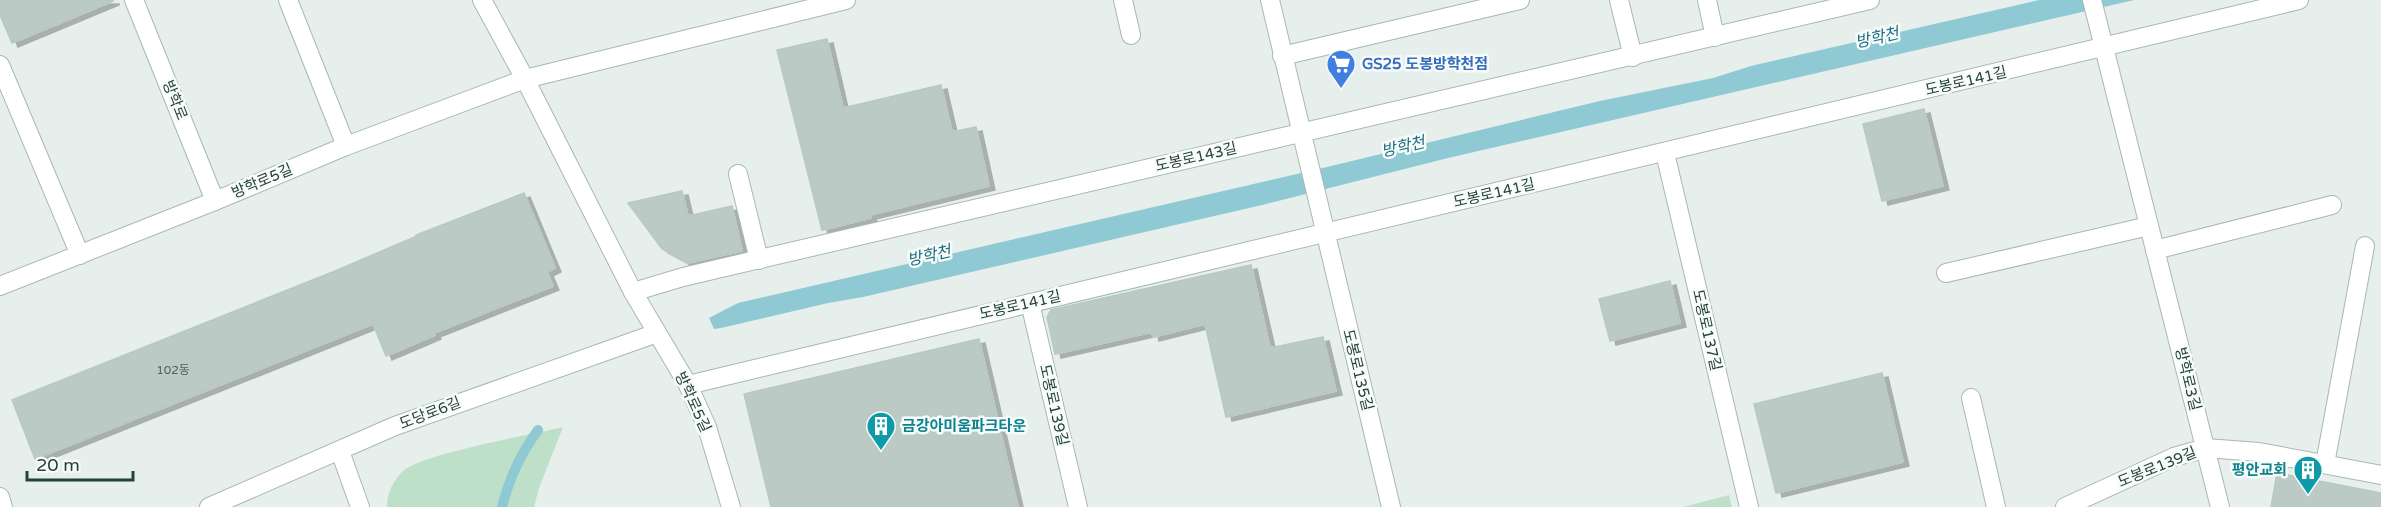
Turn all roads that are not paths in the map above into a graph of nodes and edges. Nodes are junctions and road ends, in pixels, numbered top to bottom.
1 (134, 0) edge
2 (288, 0) edge
3 (482, 0) edge
4 (846, 0) edge
5 (1122, 0) edge
6 (1270, 0) edge
7 (1520, 0) edge
8 (1619, 0) edge
9 (1707, 0) edge
10 (1870, 0) edge
11 (2092, 0) edge
12 (2299, 0) edge
13 (1131, 35) dead end
14 (1715, 37) junction
15 (2104, 48) junction
16 (1282, 56) junction
17 (1633, 57) junction
18 (0, 64) edge
19 (525, 79) junction
20 (1301, 134) junction
21 (346, 146) junction
22 (1665, 153) junction
23 (738, 174) dead end
24 (215, 201) junction
25 (2332, 205) dead end
26 (2149, 226) junction
27 (1324, 233) junction
28 (2365, 246) dead end
29 (2155, 250) junction
30 (80, 255) junction
31 (759, 260) junction
32 (1947, 273) dead end
33 (0, 286) edge
34 (633, 292) junction
35 (1030, 303) junction
36 (657, 333) junction
37 (688, 385) junction
38 (1971, 398) dead end
39 (2206, 448) junction
40 (340, 451) junction
41 (2325, 464) junction
42 (2381, 475) edge
43 (0, 498) edge
44 (3, 507) edge
45 (209, 507) edge
46 (360, 507) edge
47 (731, 507) edge
48 (1078, 507) edge
49 (1391, 507) edge
50 (1749, 507) edge
51 (1996, 507) edge
52 (2065, 507) edge
53 (2220, 507) edge

1 - 24 street, 방학로
2 - 21 street
3 - 19 street, 방학로5길
4 - 19 street, 방학로5길
5 - 13 street
6 - 16 street
7 - 16 street
8 - 17 street
9 - 14 street
10 - 14 street, 도봉로143길
11 - 15 street, 방학로3길
12 - 15 street, 도봉로141길
14 - 17 street, 도봉로143길
15 - 22 street, 도봉로141길
15 - 26 street, 방학로3길
16 - 20 street
17 - 20 street, 도봉로143길
18 - 30 street
19 - 21 street, 방학로5길
19 - 34 street, 방학로5길
20 - 27 street, 도봉로135길
20 - 31 street, 도봉로143길
21 - 24 street, 방학로5길
22 - 27 street, 도봉로141길
22 - 50 street, 도봉로137길
23 - 31 street
24 - 30 street, 방학로5길
25 - 29 street
26 - 29 street, 방학로3길
26 - 32 street
27 - 35 street, 도봉로141길
27 - 49 street, 도봉로135길
28 - 41 street
29 - 39 street, 방학로3길
30 - 33 street, 방학로5길
31 - 34 street, 도봉로143길
34 - 36 street, 방학로5길
35 - 37 street, 도봉로141길
35 - 48 street, 도봉로139길
36 - 37 street, 방학로5길
36 - 40 street, 도당로6길
37 - 47 street, 방학로5길
38 - 51 street
39 - 41 street, 도봉로139길
39 - 52 street, 도봉로139길
39 - 53 street, 방학로3길
40 - 45 street, 도당로6길
40 - 46 street
41 - 42 street, 도봉로139길
43 - 44 street

